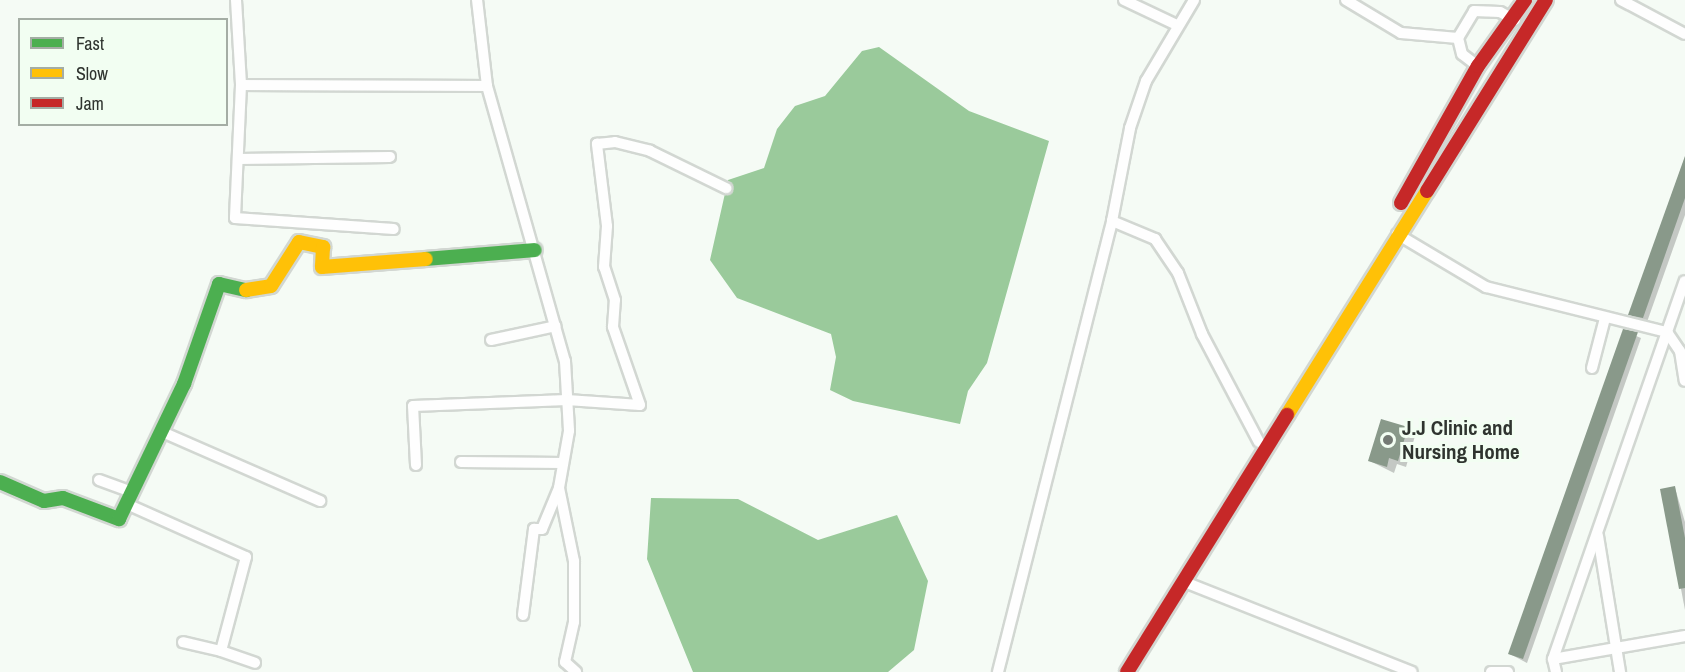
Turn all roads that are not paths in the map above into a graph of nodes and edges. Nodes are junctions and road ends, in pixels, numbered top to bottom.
1 (236, 0) edge
2 (477, 0) edge
3 (1124, 0) edge
4 (1194, 0) edge
5 (1346, 0) edge
6 (1525, 0) edge
7 (1546, 0) edge
8 (1621, 0) edge
9 (1513, 19) junction
10 (1177, 25) junction
11 (1529, 27) junction
12 (1685, 34) edge
13 (1458, 38) junction
14 (1478, 66) junction
15 (1496, 80) junction
16 (241, 86) junction
17 (487, 86) junction
18 (390, 157) dead end
19 (238, 159) junction
20 (726, 188) dead end
21 (1112, 221) junction
22 (394, 229) dead end
23 (1397, 234) junction
24 (535, 250) junction
25 (1685, 281) edge
26 (1605, 318) junction
27 (556, 326) junction
28 (1667, 332) junction
29 (491, 340) dead end
30 (1592, 368) dead end
31 (1685, 381) edge
32 (567, 400) junction
33 (160, 431) junction
34 (1259, 442) junction
35 (461, 462) dead end
36 (563, 463) junction
37 (416, 465) dead end
38 (99, 480) dead end
39 (0, 482) edge
40 (559, 488) junction
41 (131, 499) junction
42 (320, 501) dead end
43 (1598, 532) junction
44 (1182, 581) junction
45 (523, 615) dead end
46 (1685, 636) edge
47 (183, 642) dead end
48 (1616, 649) junction
49 (221, 651) junction
50 (1553, 659) junction
51 (255, 663) dead end
52 (576, 672) edge
53 (998, 672) edge
54 (1115, 672) edge
55 (1127, 672) edge
56 (1412, 672) edge
57 (1491, 672) edge
58 (1508, 672) edge
59 (1556, 672) edge
60 (1620, 672) edge

1 - 16 street
2 - 17 street
3 - 10 street
4 - 10 street
5 - 13 street
6 - 9 main road
7 - 11 main road
8 - 12 street
9 - 11 street
9 - 13 street
9 - 14 main road
10 - 21 street
11 - 15 main road
13 - 14 street
14 - 15 street
14 - 34 main road
15 - 23 main road
16 - 17 street
16 - 19 street
17 - 24 street
18 - 19 street
19 - 22 street
20 - 32 street
21 - 34 street
21 - 53 street
23 - 26 street
23 - 44 main road
24 - 27 street
24 - 33 main road
25 - 28 street
26 - 28 street
26 - 30 street
27 - 29 street
27 - 32 street
28 - 31 street
28 - 43 street
32 - 36 street
32 - 37 street
33 - 41 main road
33 - 42 street
34 - 54 main road
35 - 36 street
36 - 40 street
38 - 41 street
39 - 41 main road
40 - 45 street
40 - 52 street
41 - 49 street
43 - 48 street
43 - 50 street
44 - 55 main road
44 - 56 street
46 - 48 street
47 - 49 street
48 - 50 street
48 - 60 street
49 - 51 street
50 - 59 street
57 - 58 street

